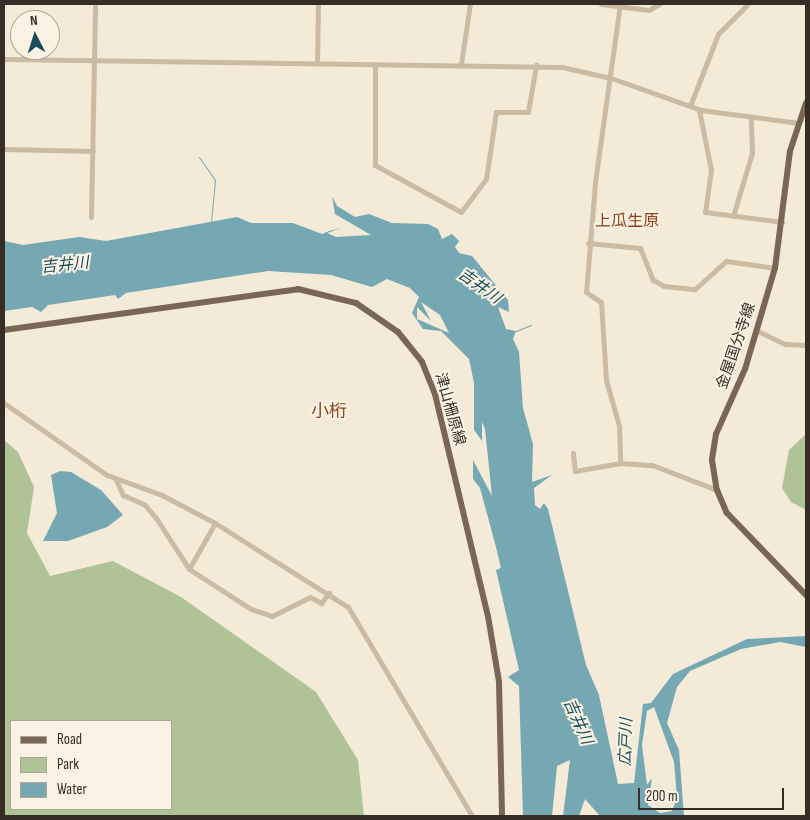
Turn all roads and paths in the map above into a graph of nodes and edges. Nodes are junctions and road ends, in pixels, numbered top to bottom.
1 (95, 4) edge
2 (318, 4) edge
3 (470, 4) edge
4 (601, 4) edge
5 (620, 4) edge
6 (659, 4) edge
7 (748, 4) edge
8 (4, 59) edge
9 (95, 60) junction
10 (317, 63) junction
11 (376, 64) junction
12 (461, 64) junction
13 (536, 65) junction
14 (611, 78) junction
15 (806, 103) edge
16 (690, 106) junction
17 (699, 110) junction
18 (751, 118) junction
19 (799, 123) junction
20 (4, 150) edge
21 (93, 151) junction
22 (733, 216) junction
23 (91, 217) dead end
24 (782, 222) junction
25 (588, 243) junction
26 (775, 268) junction
27 (4, 330) edge
28 (756, 330) junction
29 (806, 345) edge
30 (4, 403) edge
31 (573, 453) dead end
32 (620, 463) junction
33 (116, 478) junction
34 (717, 490) junction
35 (215, 523) junction
36 (189, 569) junction
37 (329, 593) junction
38 (806, 595) edge
39 (472, 816) edge
40 (502, 816) edge

1 - 9 street
2 - 10 street
3 - 12 street
4 - 5 street
5 - 6 street
5 - 14 street
7 - 16 street
8 - 9 street
9 - 10 street
9 - 21 street
10 - 11 street
11 - 12 street
11 - 13 street
12 - 13 street
13 - 14 street
14 - 16 street
14 - 25 street
15 - 19 main road, 金屋国分寺線
16 - 17 street
17 - 18 street
17 - 22 street
18 - 19 street
18 - 22 street
19 - 24 main road, 金屋国分寺線
20 - 21 street
21 - 23 street
22 - 24 street
24 - 26 main road, 金屋国分寺線
25 - 26 street
25 - 32 street
26 - 28 main road, 金屋国分寺線
27 - 40 main road, 津山柵原線
28 - 29 street
28 - 34 main road, 金屋国分寺線
30 - 33 street
31 - 32 street
32 - 34 street
33 - 35 street
33 - 36 street
34 - 38 main road, 金屋国分寺線
35 - 36 street
35 - 37 street
36 - 37 street
37 - 39 street

